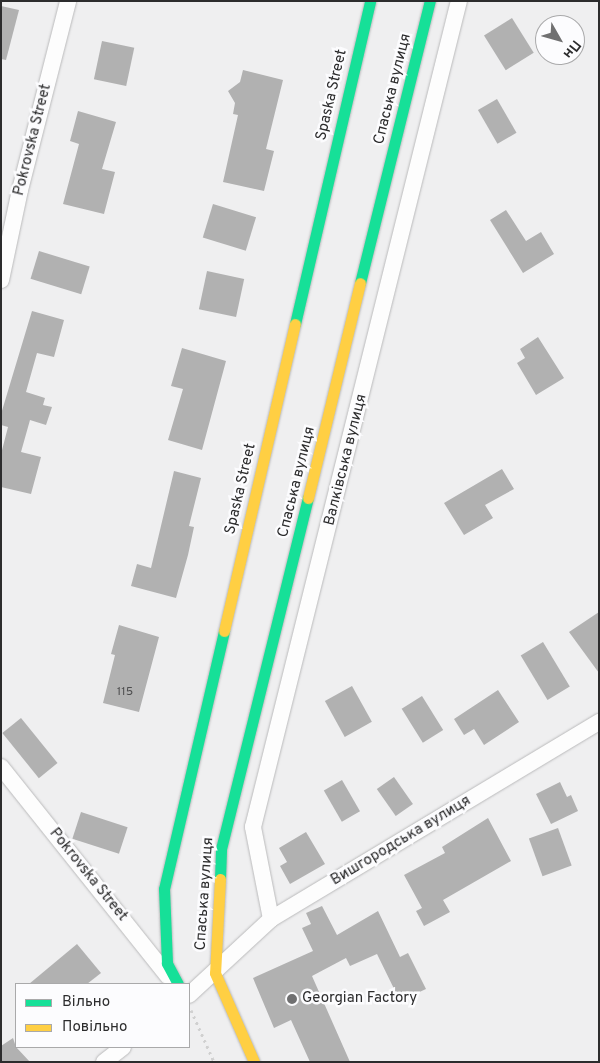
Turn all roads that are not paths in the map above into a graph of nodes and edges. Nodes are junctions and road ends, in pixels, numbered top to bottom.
1 (68, 1) edge
2 (370, 1) edge
3 (430, 1) edge
4 (459, 1) edge
5 (404, 109) junction
6 (431, 115) junction
7 (1, 280) edge
8 (263, 683) junction
9 (288, 689) junction
10 (599, 722) edge
11 (1, 766) edge
12 (271, 919) junction
13 (215, 973) junction
14 (175, 983) edge
15 (176, 983) edge
16 (190, 994) edge
17 (122, 1048) edge
18 (104, 1062) edge
19 (254, 1062) edge

1 - 7 street, Pokrovska Street
2 - 15 street, Spaska Street
3 - 5 street, Спаська вулиця
4 - 6 street, Валківська вулиця
5 - 6 street
5 - 8 street, Спаська вулиця
6 - 9 street, Валківська вулиця
8 - 9 street
8 - 13 street, Спаська вулиця
9 - 12 street, Валківська вулиця
10 - 12 street, Вишгородська вулиця
11 - 14 street, Pokrovska Street
12 - 13 street, Вишгородська вулиця
13 - 16 street, Вишгородська вулиця
13 - 19 street
17 - 18 street

